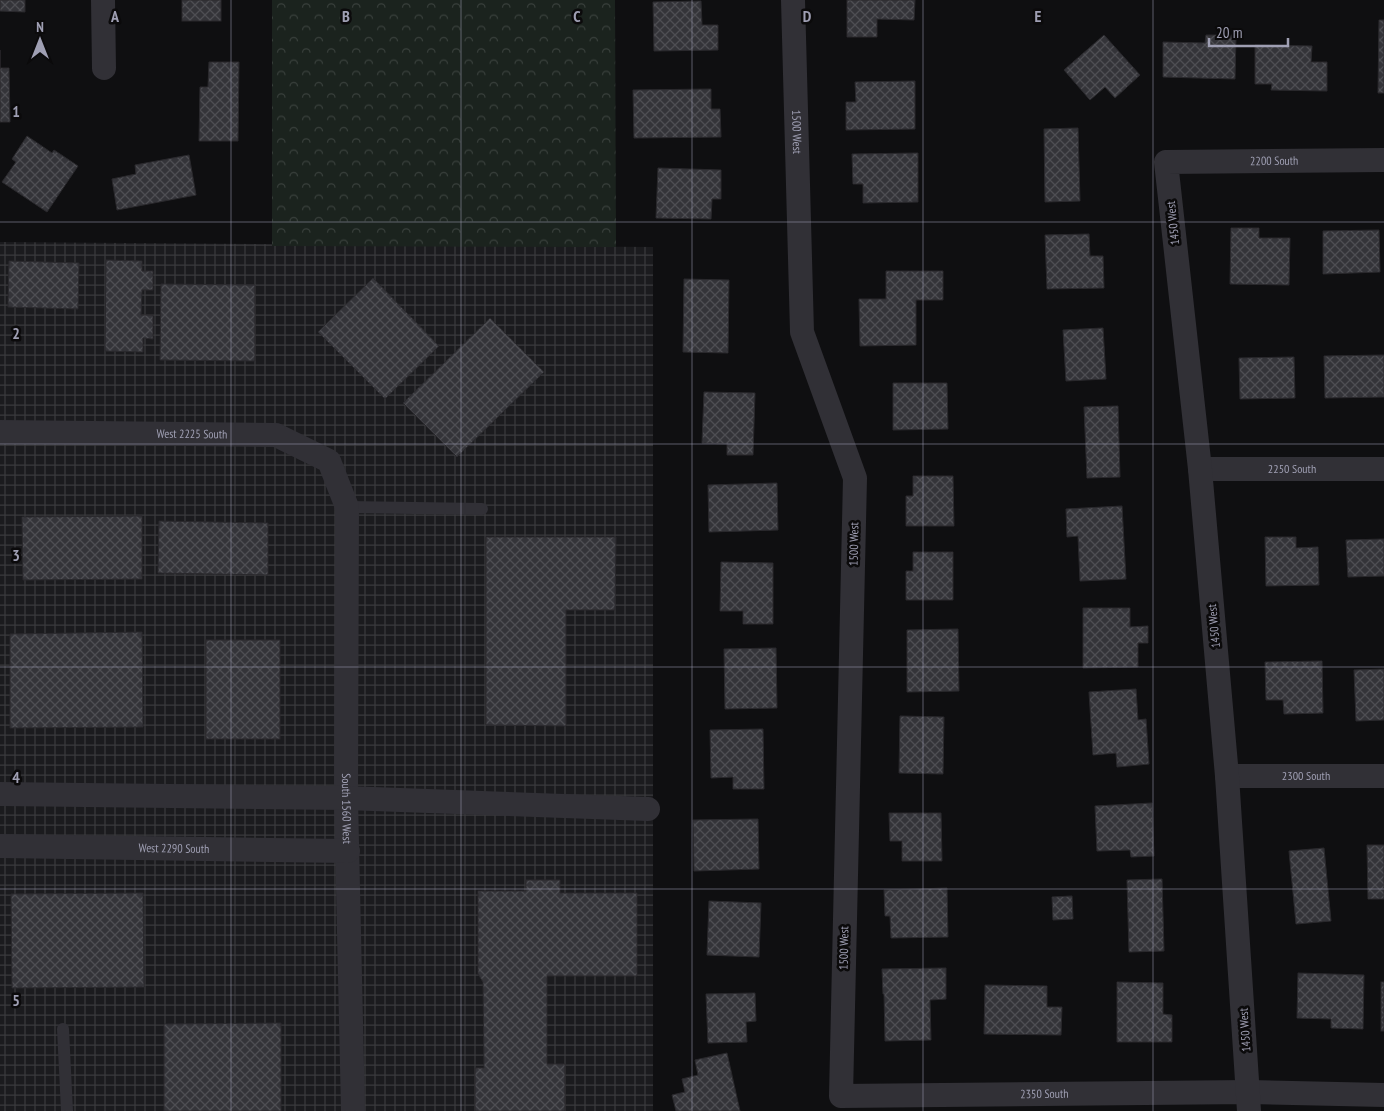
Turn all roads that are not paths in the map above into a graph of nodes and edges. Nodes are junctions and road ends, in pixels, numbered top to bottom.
1 (103, 0) edge
2 (793, 0) edge
3 (104, 68) dead end
4 (1384, 160) edge
5 (1166, 162) joint
6 (0, 432) edge
7 (1200, 470) junction
8 (1384, 470) edge
9 (347, 507) junction
10 (482, 509) dead end
11 (1227, 776) junction
12 (1384, 776) edge
13 (0, 794) edge
14 (346, 798) junction
15 (648, 809) dead end
16 (0, 846) edge
17 (348, 851) junction
18 (63, 1029) dead end
19 (1384, 1095) edge
20 (841, 1096) joint
21 (1249, 1102) edge
22 (67, 1111) edge
23 (353, 1111) edge

1 - 3 street
2 - 20 street, 1500 West
4 - 5 street, 2200 South
5 - 7 street, 1450 West
6 - 9 street, West 2225 South
7 - 8 street, 2250 South
7 - 11 street, 1450 West
9 - 10 lane
9 - 14 street, South 1560 West
11 - 12 street, 2300 South
11 - 21 street, 1450 West
13 - 14 street
14 - 15 street
14 - 17 street, South 1560 West
16 - 17 street, West 2290 South
17 - 23 street, South 1560 West
18 - 22 lane
19 - 21 street, 2350 South
20 - 21 street, 2350 South

